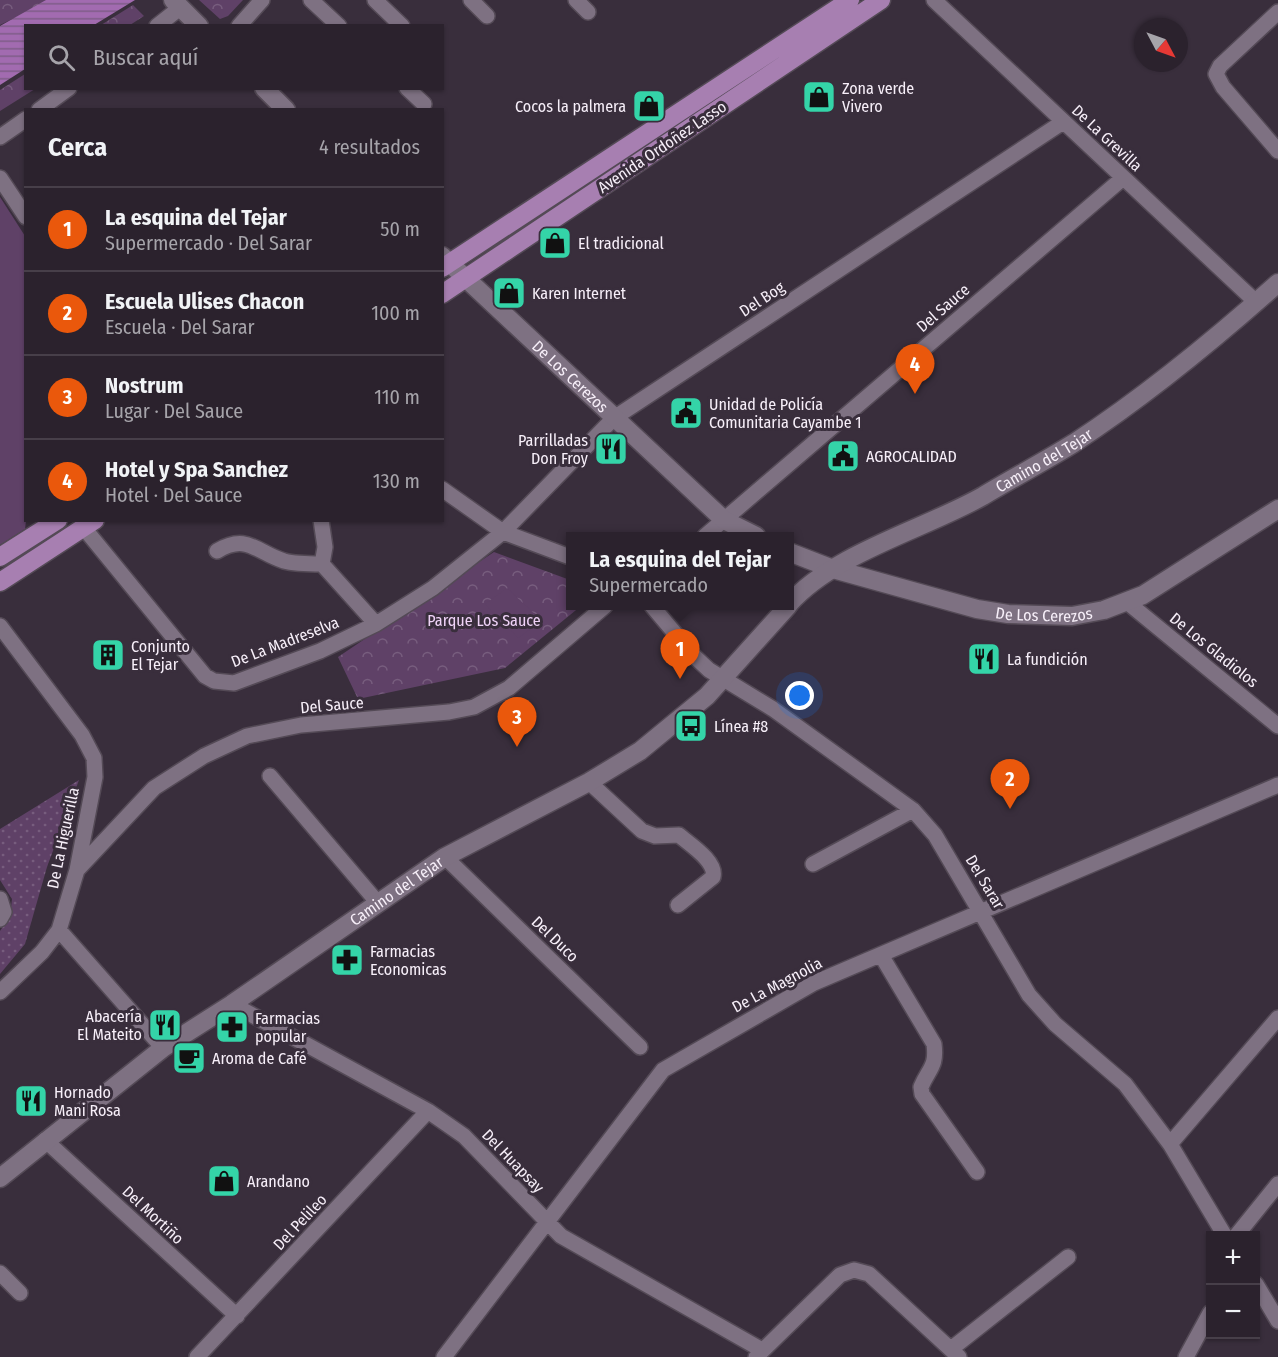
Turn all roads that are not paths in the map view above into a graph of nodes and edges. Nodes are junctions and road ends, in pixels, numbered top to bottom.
1 (262, 0) edge
2 (311, 0) edge
3 (375, 0) edge
4 (471, 0) edge
5 (576, 0) edge
6 (849, 0) edge
7 (881, 0) edge
8 (934, 0) edge
9 (177, 3) edge
10 (588, 12) dead end
11 (1278, 12) edge
12 (487, 16) dead end
13 (159, 24) edge
14 (197, 24) edge
15 (241, 24) edge
16 (337, 24) edge
17 (400, 24) edge
18 (66, 90) edge
19 (266, 90) edge
20 (409, 90) edge
21 (424, 104) dead end
22 (42, 108) edge
23 (284, 108) edge
24 (24, 120) edge
25 (1063, 122) junction
26 (0, 137) edge
27 (1278, 151) edge
28 (0, 178) edge
29 (1123, 178) junction
30 (24, 214) edge
31 (445, 263) edge
32 (466, 278) junction
33 (1278, 283) edge
34 (444, 293) edge
35 (1256, 302) junction
36 (614, 418) junction
37 (444, 490) edge
38 (1278, 509) edge
39 (724, 520) junction
40 (54, 522) edge
41 (321, 522) edge
42 (90, 524) edge
43 (503, 532) junction
44 (711, 532) edge
45 (747, 532) edge
46 (218, 551) dead end
47 (794, 554) edge
48 (566, 556) edge
49 (0, 557) edge
50 (322, 564) junction
51 (833, 569) junction
52 (0, 582) edge
53 (794, 599) edge
54 (1127, 602) junction
55 (599, 610) edge
56 (655, 610) edge
57 (785, 610) edge
58 (375, 624) junction
59 (0, 626) edge
60 (723, 679) junction
61 (1278, 726) edge
62 (270, 776) dead end
63 (590, 782) junction
64 (1278, 785) edge
65 (913, 810) junction
66 (445, 857) junction
67 (813, 864) dead end
68 (77, 870) junction
69 (0, 899) edge
70 (378, 903) junction
71 (678, 905) dead end
72 (982, 910) junction
73 (0, 919) edge
74 (59, 930) junction
75 (881, 955) junction
76 (0, 992) edge
77 (232, 1004) junction
78 (1278, 1018) edge
79 (640, 1047) dead end
80 (163, 1048) junction
81 (428, 1110) junction
82 (45, 1140) junction
83 (1170, 1144) junction
84 (977, 1172) dead end
85 (0, 1178) edge
86 (1278, 1184) edge
87 (547, 1222) junction
88 (1223, 1231) edge
89 (1240, 1231) edge
90 (1068, 1257) dead end
91 (0, 1274) edge
92 (1257, 1285) edge
93 (20, 1293) dead end
94 (237, 1316) junction
95 (1206, 1320) edge
96 (1278, 1321) edge
97 (955, 1353) edge
98 (759, 1354) edge
99 (197, 1357) edge
100 (444, 1357) edge
101 (1186, 1357) edge

1 - 15 street
2 - 16 street
3 - 17 street
4 - 12 street
5 - 10 street
6 - 31 main road, Avenida Ordoñez Lasso
7 - 32 main road, Avenida Ordoñez Lasso
8 - 25 street, De La Grevilla
9 - 13 street
9 - 14 street
11 - 27 street
18 - 22 street
19 - 23 street
20 - 21 street
24 - 26 street
25 - 29 street, De La Grevilla
25 - 36 street, Del Bog
28 - 30 street
29 - 35 street, De La Grevilla
29 - 39 street, Del Sauce
31 - 32 street, De Los Cerezos
32 - 34 main road, Avenida Ordoñez Lasso
32 - 36 street, De Los Cerezos
33 - 35 street, Camino del Tejar
35 - 51 street, Camino del Tejar
36 - 39 street, De Los Cerezos
36 - 43 street, Del Bog
37 - 43 street
38 - 54 street, De Los Cerezos
39 - 44 street, Del Sauce
39 - 45 street, De Los Cerezos
40 - 49 main road
41 - 50 street
42 - 52 main road
42 - 58 street, De La Madreselva
43 - 48 street
43 - 58 street, De La Madreselva
46 - 50 street
47 - 51 street, De Los Cerezos
50 - 58 street
51 - 53 street, Camino del Tejar
51 - 54 street, De Los Cerezos
54 - 61 street, De Los Gladiolos
55 - 68 street, Del Sauce
56 - 60 street, Del Sarar
57 - 60 street, Camino del Tejar
59 - 68 street, De La Higuerilla
60 - 63 street, Camino del Tejar
60 - 65 street, Del Sarar
62 - 70 street
63 - 66 street, Camino del Tejar
63 - 71 street
64 - 72 street, De La Magnolia
65 - 67 street
65 - 72 street, Del Sarar
66 - 70 street, Camino del Tejar
66 - 79 street, Del Duco
68 - 74 street, De La Higuerilla
69 - 73 street
70 - 77 street, Camino del Tejar
72 - 75 street, De La Magnolia
72 - 83 street, Del Sarar
74 - 76 street
74 - 80 street
75 - 84 street
75 - 87 street, De La Magnolia
77 - 80 street, Camino del Tejar
77 - 81 street, Del Huapsay
78 - 83 street
80 - 82 street, Camino del Tejar
81 - 87 street, Del Huapsay
81 - 94 street, Del Pelileo
82 - 85 street, Camino del Tejar
82 - 94 street, Del Mortiño
83 - 88 street, Del Sarar
86 - 89 street
87 - 98 street, Del Huapsay
87 - 100 street, De La Magnolia
90 - 97 street
91 - 93 street
92 - 96 street
94 - 99 street, Del Pelileo
95 - 101 street
97 - 98 street

